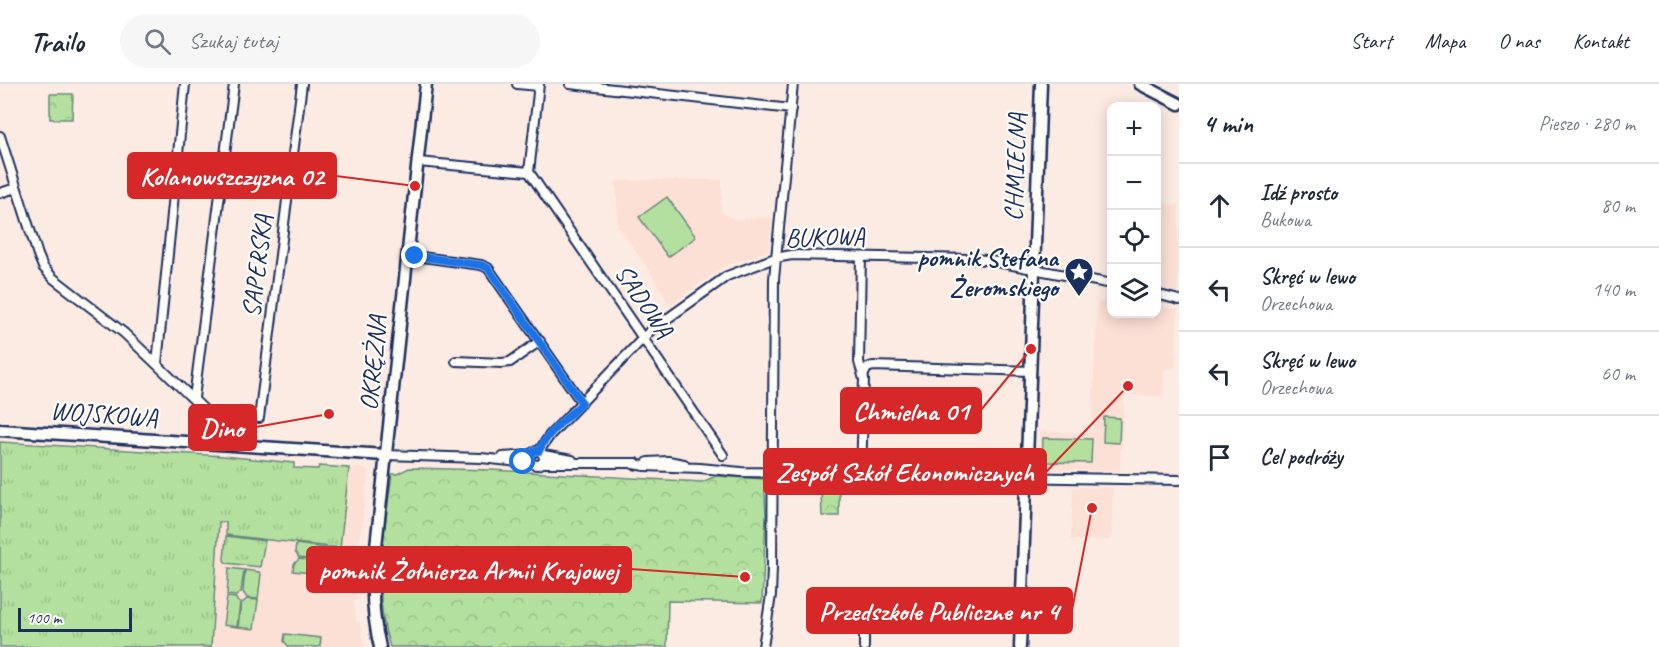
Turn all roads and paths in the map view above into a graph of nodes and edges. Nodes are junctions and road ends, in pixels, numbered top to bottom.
1 (185, 84) edge
2 (234, 84) edge
3 (302, 84) edge
4 (426, 84) edge
5 (517, 84) edge
6 (570, 84) edge
7 (793, 84) edge
8 (1041, 84) edge
9 (1140, 84) edge
10 (539, 85) edge
11 (1179, 104) edge
12 (791, 109) junction
13 (0, 136) edge
14 (418, 162) junction
15 (530, 172) junction
16 (16, 188) junction
17 (0, 193) edge
18 (407, 255) junction
19 (861, 257) junction
20 (775, 258) junction
21 (1034, 270) junction
22 (1107, 283) edge
23 (1161, 295) edge
24 (1179, 300) edge
25 (643, 337) junction
26 (540, 341) junction
27 (456, 361) dead end
28 (157, 364) junction
29 (1030, 371) junction
30 (863, 376) junction
31 (194, 398) junction
32 (582, 403) junction
33 (259, 418) dead end
34 (217, 422) junction
35 (0, 430) edge
36 (211, 444) junction
37 (246, 447) junction
38 (723, 454) dead end
39 (385, 455) junction
40 (537, 457) junction
41 (772, 472) junction
42 (861, 474) junction
43 (1026, 477) junction
44 (1179, 480) edge
45 (864, 597) dead end
46 (380, 647) edge
47 (763, 647) edge
48 (864, 647) edge
49 (1020, 647) edge

1 - 28 street
2 - 31 street
3 - 33 street, SAPERSKA
4 - 14 street, OKRĘŻNA
5 - 10 street
6 - 12 street
7 - 12 street
8 - 21 street, CHMIELNA
9 - 11 street
10 - 15 street
12 - 20 street
13 - 16 street
14 - 15 street
14 - 18 street, OKRĘŻNA
15 - 25 street, SADOWA
16 - 17 street
16 - 28 street
18 - 26 street
18 - 39 street, OKRĘŻNA
19 - 20 street, BUKOWA
19 - 21 street, BUKOWA
19 - 30 street
20 - 25 street, BUKOWA
20 - 41 street
21 - 22 street, BUKOWA
21 - 29 street, CHMIELNA
23 - 24 street
25 - 32 street, BUKOWA
25 - 38 street, SADOWA
26 - 27 street
26 - 32 street
28 - 31 street
29 - 30 street
29 - 43 street, CHMIELNA
30 - 42 street
31 - 34 street
32 - 40 street, BUKOWA
34 - 36 street
34 - 37 street
35 - 36 street, WOJSKOWA
36 - 37 street, WOJSKOWA
37 - 39 street, WOJSKOWA
39 - 40 street
39 - 46 street, OKRĘŻNA
40 - 41 street
41 - 42 street
41 - 47 street
42 - 43 street
43 - 44 street
43 - 49 street, CHMIELNA
45 - 48 street

